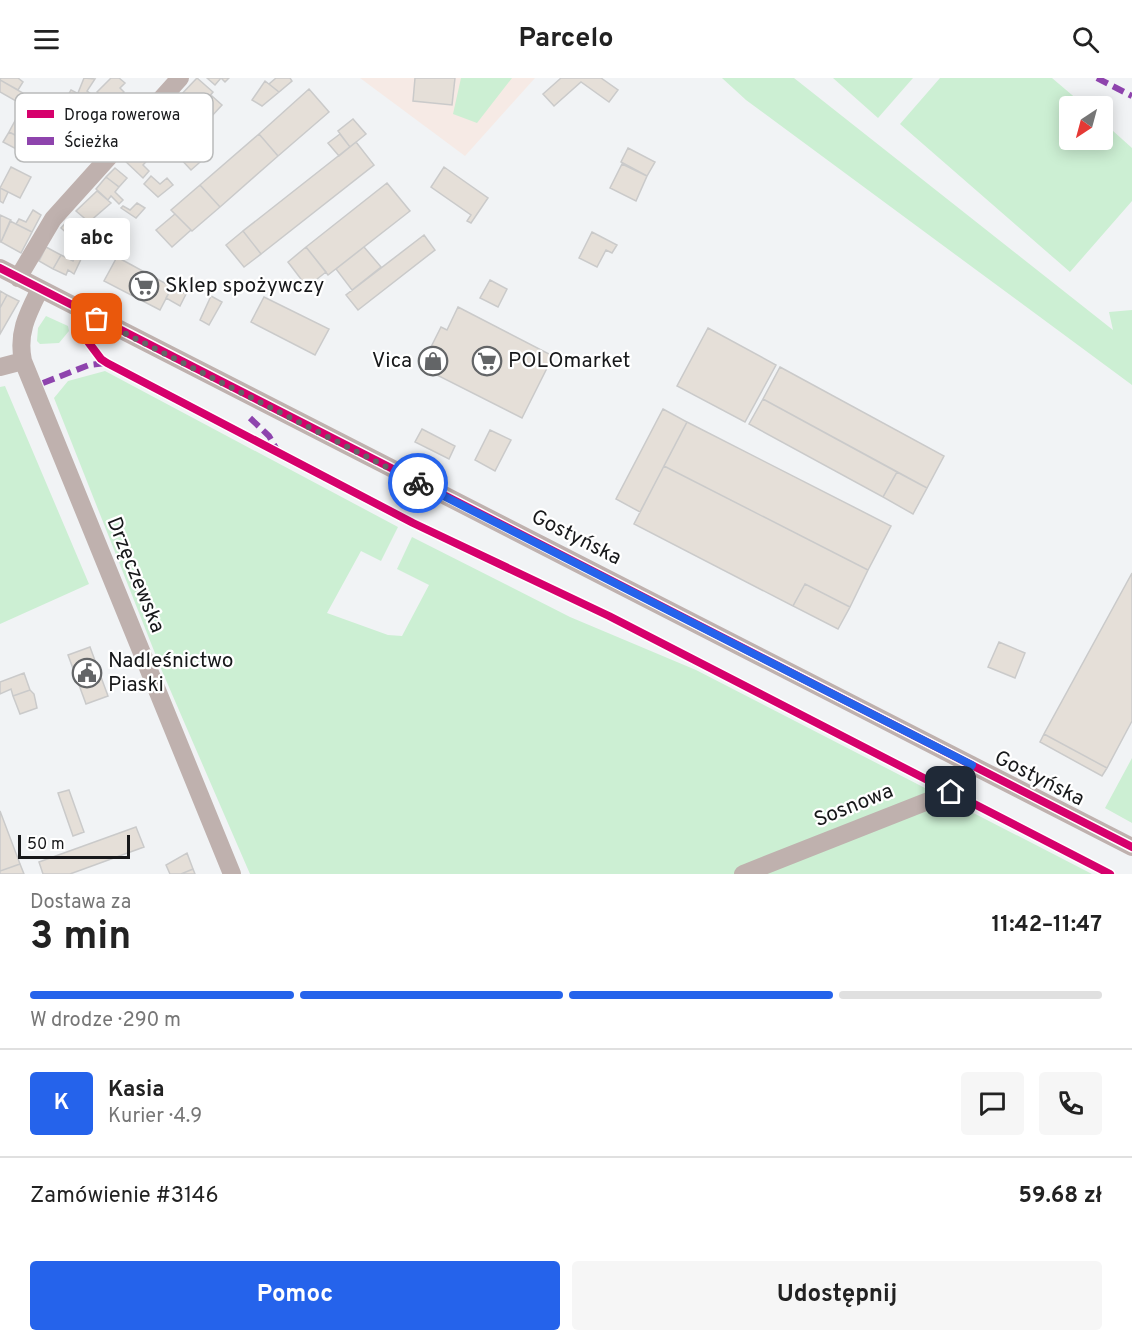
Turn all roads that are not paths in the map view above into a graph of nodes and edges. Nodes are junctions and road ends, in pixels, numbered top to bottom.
1 (180, 78) edge
2 (166, 93) edge
3 (104, 162) edge
4 (0, 268) edge
5 (18, 278) junction
6 (40, 289) junction
7 (23, 361) junction
8 (0, 367) edge
9 (972, 765) junction
10 (1132, 847) edge
11 (232, 874) edge
12 (743, 874) edge

1 - 2 street
3 - 5 street
4 - 5 street, Gostyńska
5 - 6 street, Gostyńska
6 - 7 street
6 - 9 street, Gostyńska
7 - 8 street
7 - 11 street, Drzęczewska
9 - 10 street, Gostyńska
9 - 12 street, Sosnowa

